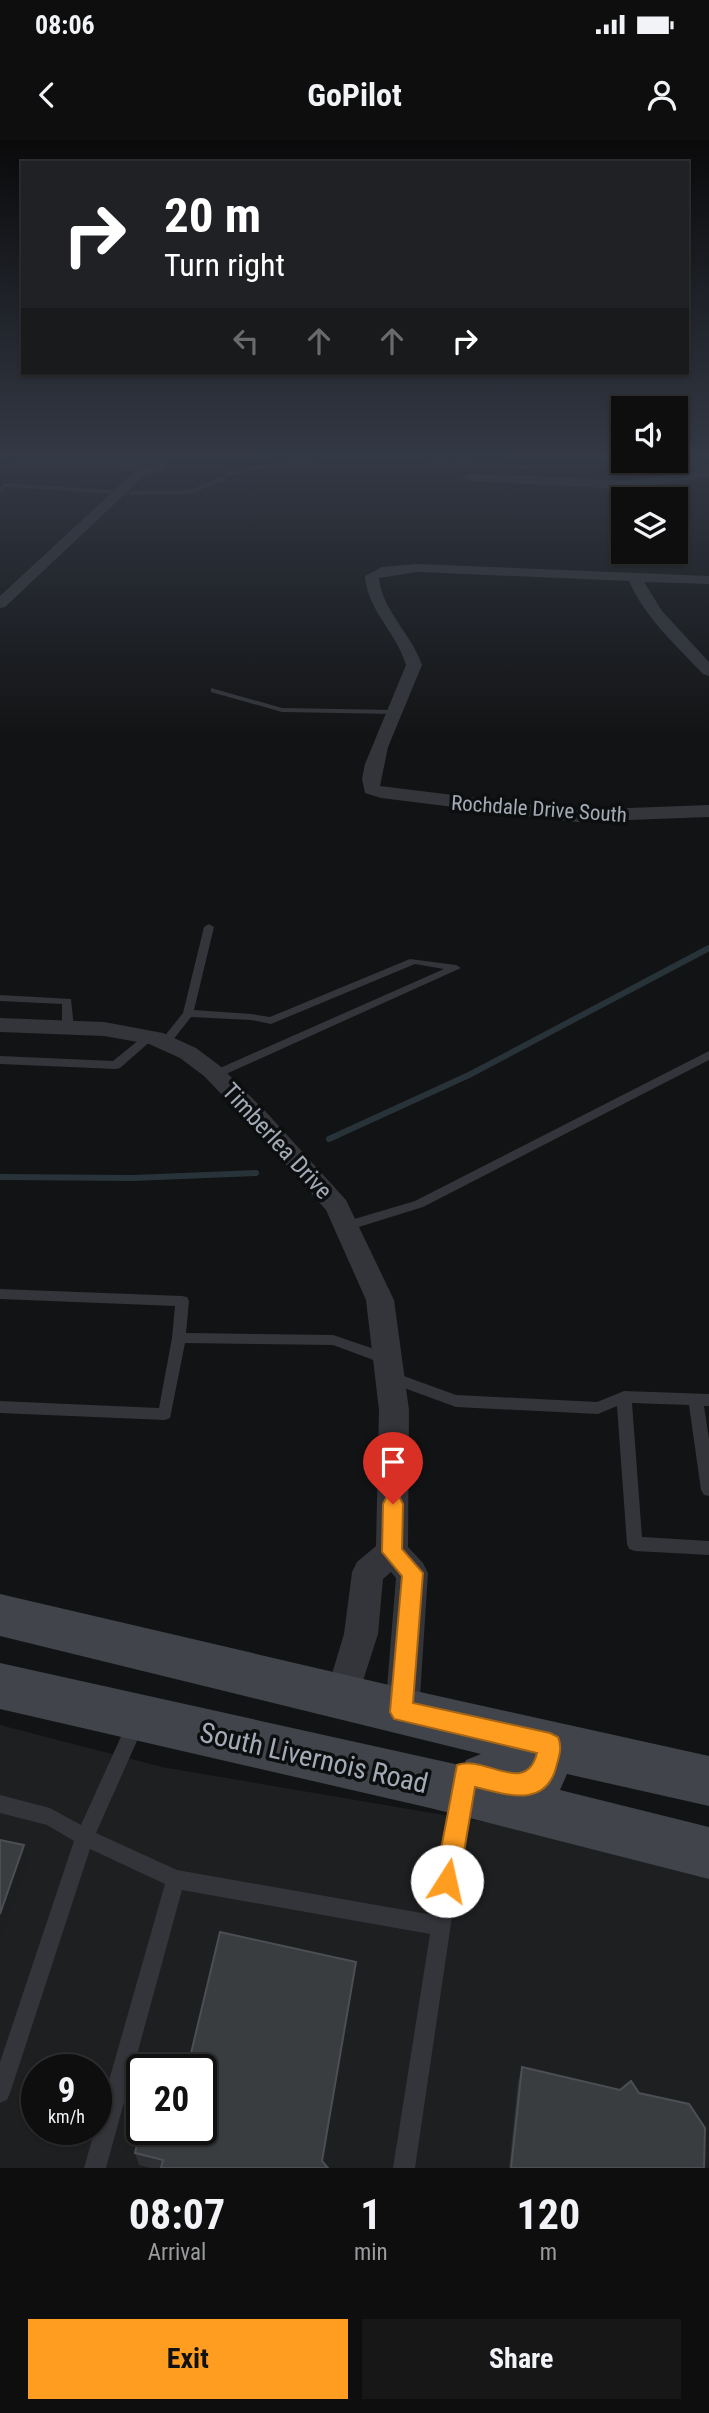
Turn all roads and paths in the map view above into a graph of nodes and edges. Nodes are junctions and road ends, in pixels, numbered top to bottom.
1 (59, 549) edge
2 (635, 578) junction
3 (0, 579) edge
4 (709, 580) edge
5 (24, 581) junction
6 (0, 604) edge
7 (709, 671) edge
8 (214, 690) dead end
9 (395, 712) junction
10 (709, 811) edge
11 (209, 927) dead end
12 (0, 998) edge
13 (188, 1013) junction
14 (0, 1025) edge
15 (68, 1028) junction
16 (157, 1040) junction
17 (709, 1055) edge
18 (0, 1060) edge
19 (215, 1075) junction
20 (346, 1226) junction
21 (0, 1294) edge
22 (179, 1338) junction
23 (389, 1368) junction
24 (624, 1397) junction
25 (702, 1400) edge
26 (0, 1407) edge
27 (709, 1490) edge
28 (709, 1548) edge
29 (392, 1552) junction
30 (0, 1615) edge
31 (0, 1637) edge
32 (249, 1674) junction
33 (0, 1686) edge
34 (342, 1698) junction
35 (402, 1712) junction
36 (138, 1718) junction
37 (550, 1745) junction
38 (709, 1780) edge
39 (464, 1782) junction
40 (0, 1804) edge
41 (85, 1837) junction
42 (708, 1852) edge
43 (176, 1879) junction
44 (440, 1926) junction
45 (0, 2093) edge
46 (95, 2168) edge
47 (404, 2168) edge

1 - 5 street
2 - 4 street
2 - 7 street
2 - 9 street
3 - 5 street
5 - 6 street
8 - 9 lane
9 - 10 street, Rochdale Drive South
11 - 13 lane
12 - 15 lane
13 - 16 lane
13 - 19 lane
14 - 15 street, Timberlea Drive
15 - 16 street, Timberlea Drive
16 - 18 lane
16 - 19 street, Timberlea Drive
17 - 20 lane
19 - 20 street, Timberlea Drive
20 - 23 street, Timberlea Drive
21 - 22 lane
22 - 23 lane
22 - 26 lane
23 - 24 lane
23 - 29 street, Timberlea Drive
24 - 25 lane
24 - 28 lane
25 - 27 lane
29 - 34 street
29 - 35 street
30 - 32 main road
31 - 32 main road
32 - 34 main road
33 - 36 main road, South Livernois Road
34 - 35 main road
35 - 37 main road
36 - 39 main road, South Livernois Road
36 - 41 lane
37 - 38 main road
37 - 39 main road
39 - 42 main road, South Livernois Road
39 - 44 lane
40 - 41 lane
41 - 43 lane
41 - 45 lane
43 - 44 lane
43 - 46 lane
44 - 47 lane

